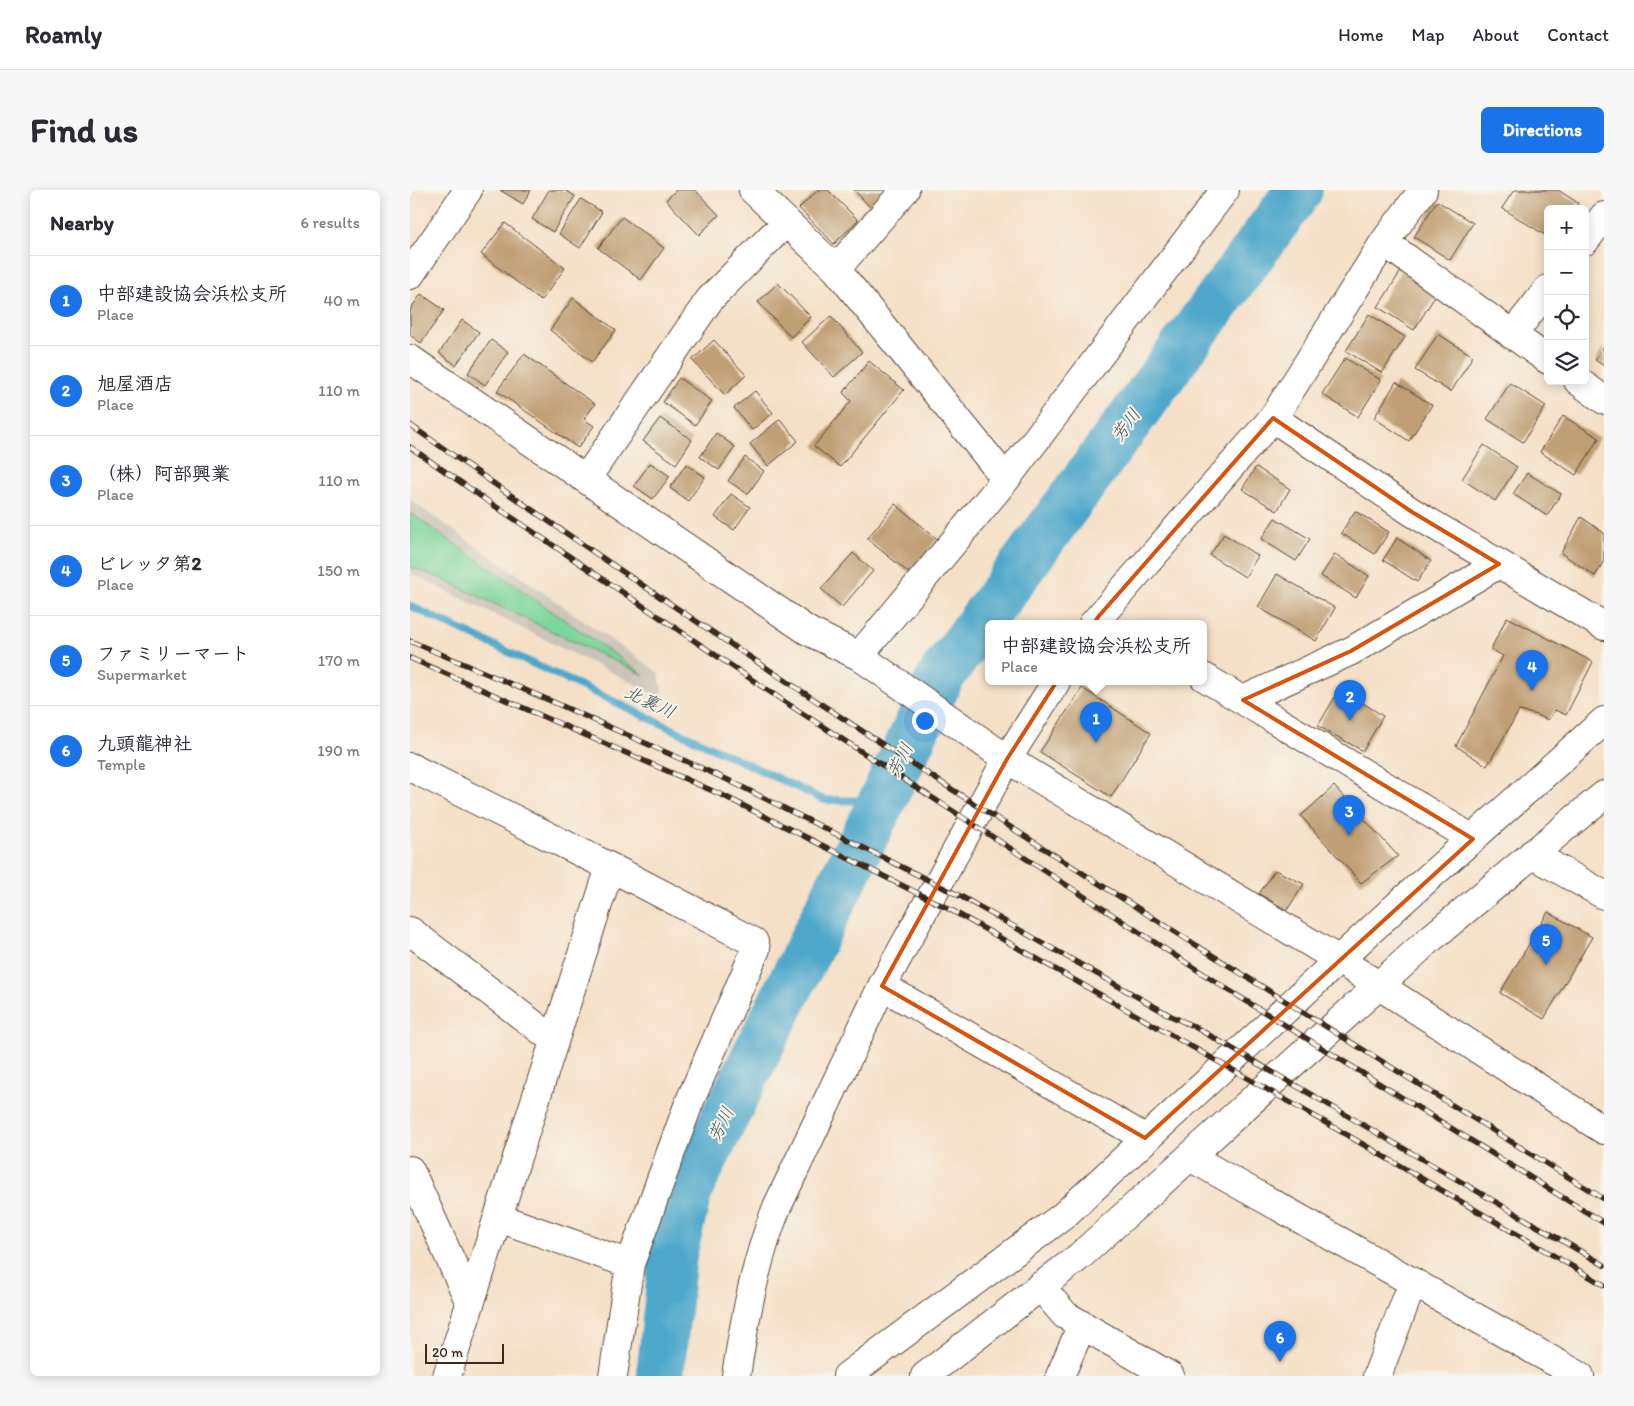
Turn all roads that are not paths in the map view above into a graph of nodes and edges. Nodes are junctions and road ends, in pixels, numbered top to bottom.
1 (468, 190) edge
2 (753, 190) edge
3 (905, 190) edge
4 (1225, 190) edge
5 (1423, 190) edge
6 (1604, 216) edge
7 (785, 222) junction
8 (1589, 236) edge
9 (1384, 242) junction
10 (836, 269) junction
11 (410, 275) edge
12 (1544, 294) edge
13 (1512, 335) junction
14 (1544, 357) edge
15 (410, 359) edge
16 (1583, 385) edge
17 (1604, 400) edge
18 (1273, 418) junction
19 (586, 479) junction
20 (1006, 479) junction
21 (1499, 564) junction
22 (1102, 620) edge
23 (1604, 626) edge
24 (863, 660) junction
25 (1207, 680) edge
26 (1054, 685) edge
27 (1243, 700) junction
28 (1604, 721) edge
29 (1007, 759) junction
30 (410, 767) edge
31 (1604, 795) edge
32 (1473, 839) junction
33 (1532, 854) junction
34 (610, 867) junction
35 (1604, 895) edge
36 (410, 931) edge
37 (1339, 960) junction
38 (882, 986) junction
39 (1378, 986) junction
40 (554, 1040) junction
41 (1604, 1130) edge
42 (1145, 1138) junction
43 (1190, 1157) junction
44 (410, 1170) edge
45 (499, 1218) junction
46 (630, 1264) junction
47 (1413, 1282) junction
48 (1040, 1286) junction
49 (470, 1303) junction
50 (1082, 1325) junction
51 (447, 1376) edge
52 (613, 1376) edge
53 (736, 1376) edge
54 (847, 1376) edge
55 (925, 1376) edge
56 (1060, 1376) edge
57 (1170, 1376) edge
58 (1377, 1376) edge
59 (1580, 1376) edge

1 - 11 street
2 - 7 street
3 - 10 street
4 - 20 street
5 - 9 street
6 - 8 street
7 - 10 street
7 - 19 street
9 - 13 street
9 - 18 street
10 - 20 street
12 - 13 street
13 - 14 street
15 - 19 street
16 - 17 street
18 - 21 street
18 - 22 street
19 - 24 street
20 - 24 street
21 - 23 street
21 - 27 street
24 - 29 street
25 - 27 street
26 - 29 street
27 - 32 street
28 - 32 street
29 - 37 street
29 - 38 street
30 - 34 street
31 - 33 street
32 - 37 street
33 - 35 street
33 - 39 street
34 - 40 street
34 - 46 street
36 - 40 street
37 - 39 street
37 - 42 street
38 - 42 street
38 - 53 street
39 - 41 street
39 - 43 street
40 - 45 street
42 - 54 street
43 - 47 street
43 - 48 street
44 - 49 street
45 - 46 street
45 - 49 street
46 - 52 street
47 - 58 street
47 - 59 street
48 - 50 street
48 - 55 street
49 - 51 street
50 - 56 street
50 - 57 street

